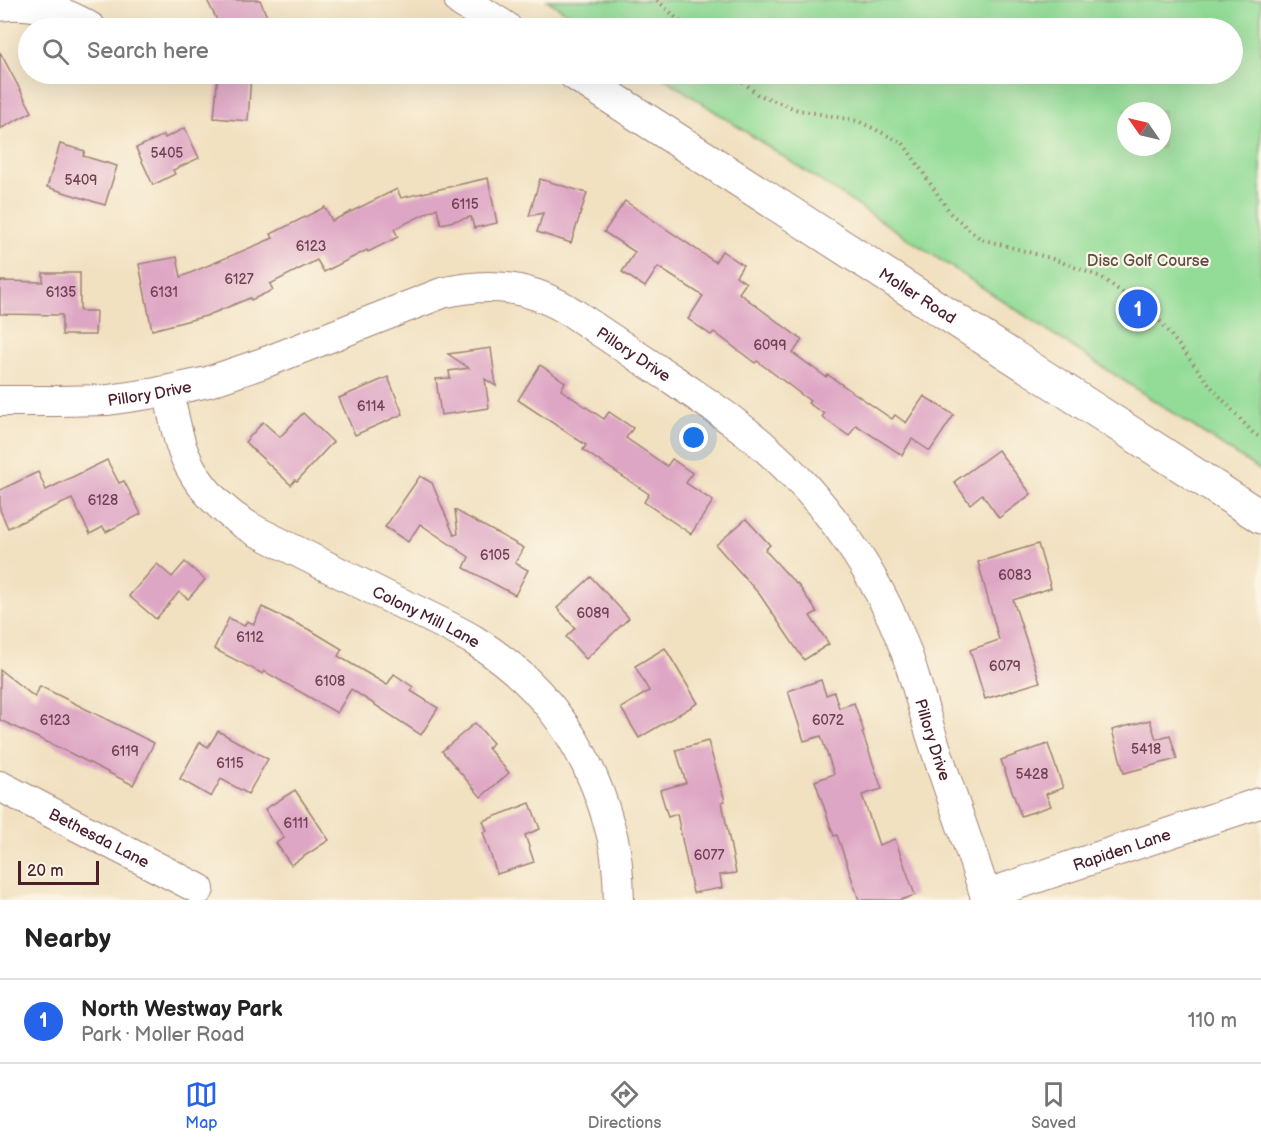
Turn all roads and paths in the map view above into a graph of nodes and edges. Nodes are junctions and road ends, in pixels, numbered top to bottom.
1 (461, 0) edge
2 (657, 0) edge
3 (0, 6) edge
4 (73, 18) edge
5 (489, 18) edge
6 (676, 18) edge
7 (590, 84) edge
8 (746, 84) edge
9 (168, 391) junction
10 (0, 401) edge
11 (1261, 438) edge
12 (1261, 517) edge
13 (0, 786) edge
14 (1259, 803) dead end
15 (199, 889) dead end
16 (986, 897) edge
17 (619, 900) edge

1 - 5 street
2 - 6 path
3 - 4 street
7 - 12 street, Moller Road
8 - 11 path
9 - 10 street, Pillory Drive
9 - 16 street, Pillory Drive
9 - 17 street, Colony Mill Lane
13 - 15 street, Bethesda Lane
14 - 16 street, Rapiden Lane

